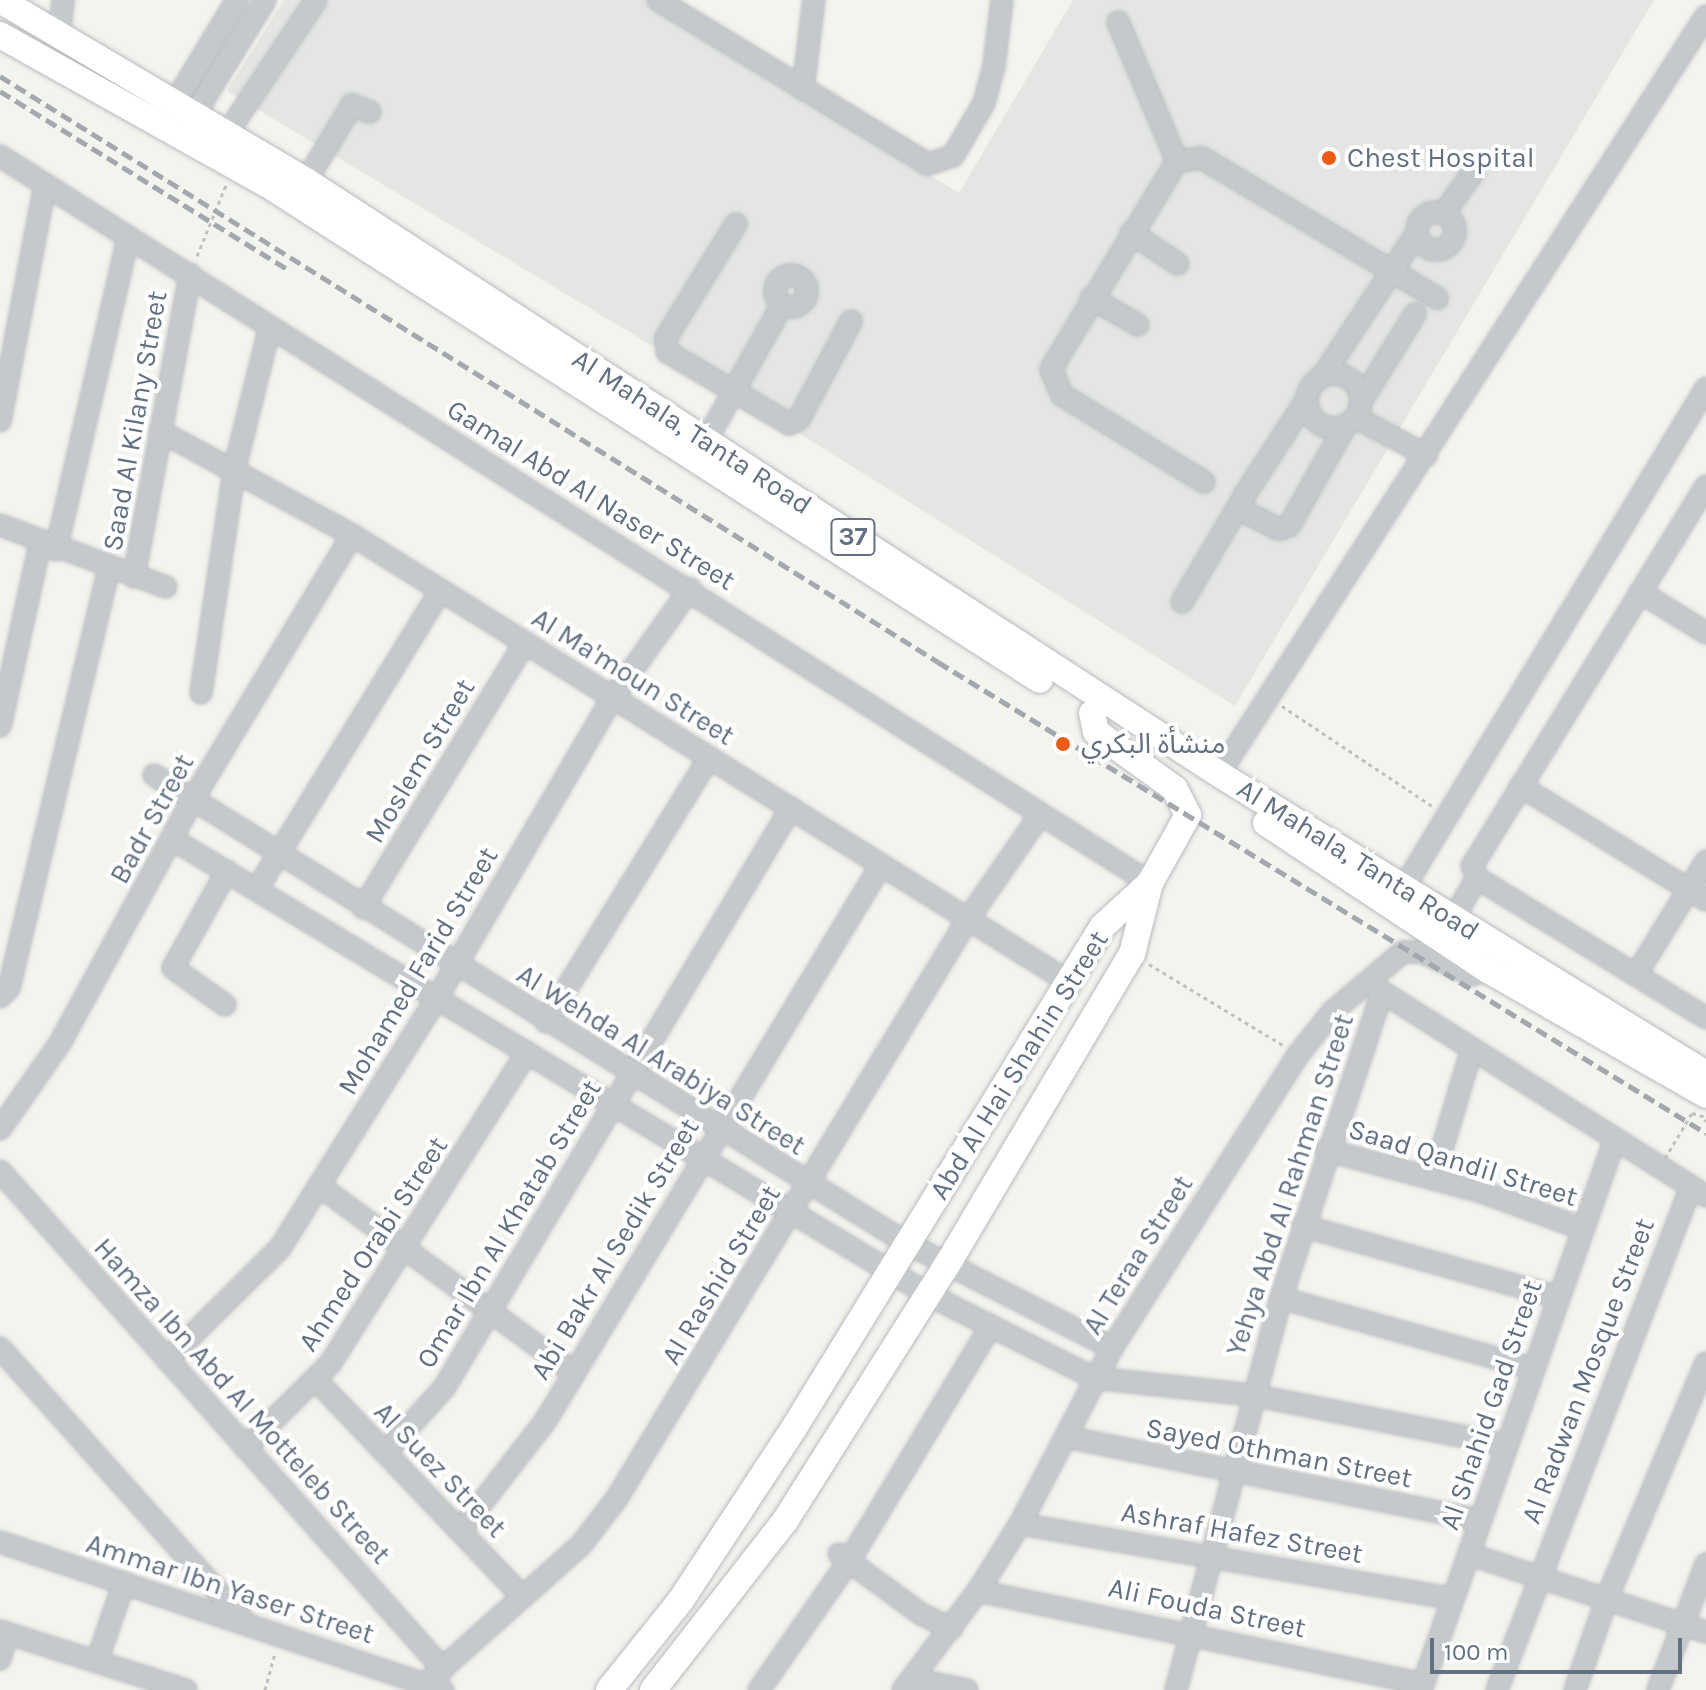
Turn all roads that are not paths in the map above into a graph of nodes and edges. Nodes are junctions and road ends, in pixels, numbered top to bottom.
1 (0, 0) edge
2 (63, 0) edge
3 (237, 0) edge
4 (265, 0) edge
5 (316, 0) edge
6 (658, 0) edge
7 (814, 0) edge
8 (1002, 0) edge
9 (1706, 16) edge
10 (1118, 22) dead end
11 (0, 35) edge
12 (59, 35) junction
13 (803, 89) junction
14 (184, 110) junction
15 (370, 112) dead end
16 (226, 135) junction
17 (0, 156) edge
18 (1177, 161) junction
19 (1474, 171) dead end
20 (306, 181) junction
21 (45, 186) junction
22 (1444, 213) junction
23 (736, 224) dead end
24 (1131, 233) junction
25 (1417, 233) junction
26 (128, 237) junction
27 (1178, 264) dead end
28 (1388, 270) junction
29 (190, 274) junction
30 (1091, 298) junction
31 (1437, 298) dead end
32 (782, 305) dead end
33 (1415, 314) dead end
34 (851, 321) dead end
35 (1138, 325) dead end
36 (270, 327) junction
37 (1322, 377) junction
38 (1706, 388) edge
39 (734, 392) junction
40 (1307, 399) junction
41 (1354, 415) junction
42 (0, 421) edge
43 (160, 431) junction
44 (706, 441) junction
45 (1426, 455) junction
46 (234, 471) junction
47 (1204, 482) dead end
48 (1706, 486) edge
49 (1242, 500) junction
50 (0, 525) edge
51 (352, 535) junction
52 (48, 547) junction
53 (109, 569) junction
54 (134, 577) junction
55 (166, 587) dead end
56 (690, 589) junction
57 (441, 590) junction
58 (1640, 592) junction
59 (1182, 602) dead end
60 (1706, 633) edge
61 (525, 643) junction
62 (201, 693) dead end
63 (613, 697) junction
64 (1092, 713) junction
65 (0, 726) edge
66 (709, 758) junction
67 (1219, 774) junction
68 (154, 775) dead end
69 (1520, 786) junction
70 (193, 799) junction
71 (791, 808) junction
72 (1040, 815) junction
73 (172, 839) junction
74 (278, 853) junction
75 (1706, 861) edge
76 (881, 865) junction
77 (227, 871) junction
78 (1477, 878) junction
79 (1150, 883) junction
80 (257, 889) junction
81 (1403, 889) junction
82 (1697, 895) edge
83 (363, 908) junction
84 (968, 919) junction
85 (1453, 919) junction
86 (456, 966) junction
87 (1488, 970) junction
88 (1636, 975) junction
89 (1069, 982) junction
90 (1373, 987) junction
91 (0, 997) edge
92 (437, 998) junction
93 (225, 1005) dead end
94 (1706, 1018) edge
95 (546, 1022) junction
96 (1472, 1049) junction
97 (527, 1052) junction
98 (1706, 1074) edge
99 (632, 1075) junction
100 (614, 1105) junction
101 (1706, 1113) edge
102 (0, 1129) edge
103 (720, 1129) junction
104 (1615, 1139) junction
105 (1326, 1150) junction
106 (703, 1159) junction
107 (0, 1171) edge
108 (1433, 1179) junction
109 (808, 1184) junction
110 (321, 1187) junction
111 (1698, 1192) edge
112 (791, 1212) junction
113 (1303, 1226) junction
114 (1583, 1229) junction
115 (908, 1244) junction
116 (403, 1251) junction
117 (947, 1265) junction
118 (891, 1272) junction
119 (929, 1295) junction
120 (1557, 1297) junction
121 (1281, 1298) junction
122 (489, 1315) junction
123 (991, 1326) junction
124 (0, 1348) edge
125 (1112, 1348) junction
126 (167, 1360) junction
127 (1706, 1363) edge
128 (1532, 1368) junction
129 (574, 1373) junction
130 (1094, 1378) junction
131 (318, 1382) junction
132 (1252, 1395) junction
133 (1066, 1437) junction
134 (1506, 1445) junction
135 (245, 1448) junction
136 (385, 1453) junction
137 (1234, 1474) junction
138 (1481, 1521) junction
139 (1020, 1524) junction
140 (460, 1531) junction
141 (0, 1542) edge
142 (1212, 1554) junction
143 (1469, 1554) junction
144 (844, 1558) junction
145 (1706, 1564) edge
146 (1538, 1575) junction
147 (124, 1583) junction
148 (978, 1591) junction
149 (523, 1597) junction
150 (1607, 1598) junction
151 (1453, 1599) junction
152 (246, 1622) junction
153 (1682, 1623) junction
154 (952, 1629) junction
155 (4, 1632) edge
156 (1191, 1632) junction
157 (1706, 1632) edge
158 (0, 1659) edge
159 (97, 1661) junction
160 (437, 1681) edge
161 (908, 1684) edge
162 (1422, 1687) edge
163 (186, 1690) edge
164 (609, 1690) edge
165 (653, 1690) edge
166 (759, 1690) edge
167 (967, 1690) edge
168 (1176, 1690) edge
169 (1497, 1690) edge
170 (1575, 1690) edge
171 (1658, 1690) edge

1 - 12 main road, Al Mahala, Tanta Road / 37
2 - 12 street
3 - 14 street
4 - 14 street
5 - 16 street
6 - 13 street
7 - 13 street
8 - 13 street
9 - 45 street
10 - 18 street
11 - 64 main road, Al Mahala, Tanta Road / 37
12 - 14 main road, Al Mahala, Tanta Road / 37
14 - 16 main road, Al Mahala, Tanta Road / 37
15 - 20 street
16 - 20 main road, Al Mahala, Tanta Road / 37
17 - 21 street, Gamal Abd Al Naser Street
18 - 24 street
18 - 28 street
19 - 22 street
20 - 44 main road, Al Mahala, Tanta Road / 37
21 - 26 street, Gamal Abd Al Naser Street
21 - 42 street
22 - 25 street
22 - 25 street
23 - 39 street
24 - 27 street
24 - 30 street
25 - 28 street
26 - 29 street, Gamal Abd Al Naser Street
26 - 52 street
28 - 31 street
28 - 37 street
29 - 36 street, Gamal Abd Al Naser Street
29 - 43 street, Saad Al Kilany Street
30 - 35 street
30 - 47 street
32 - 39 street
33 - 41 street
34 - 39 street
36 - 46 street
36 - 56 street, Gamal Abd Al Naser Street
37 - 40 street
37 - 41 street
38 - 81 street
39 - 44 street
40 - 41 street
40 - 49 street
41 - 45 street
41 - 49 street
43 - 46 street, Al Ma'moun Street
43 - 54 street, Saad Al Kilany Street
44 - 67 main road, Al Mahala, Tanta Road / 37
45 - 67 street
46 - 51 street, Al Ma'moun Street
46 - 62 street
48 - 58 street
49 - 59 street
50 - 52 street
51 - 57 street, Al Ma'moun Street
51 - 70 street, Badr Street
52 - 53 street
52 - 65 street
53 - 54 street
53 - 91 street
54 - 55 street
56 - 63 street, Mohamed Farid Street
56 - 72 street, Gamal Abd Al Naser Street
57 - 61 street, Al Ma'moun Street
57 - 74 street
58 - 60 street
58 - 69 street
61 - 63 street, Al Ma'moun Street
61 - 83 street, Moslem Street
63 - 66 street, Al Ma'moun Street
63 - 86 street, Mohamed Farid Street
64 - 79 main road
64 - 87 main road, Al Mahala, Tanta Road / 37
66 - 71 street, Al Ma'moun Street
66 - 95 street
67 - 81 main road, Al Mahala, Tanta Road / 37
68 - 70 street, Al Wehda Al Arabiya Street
69 - 78 street
69 - 82 street
70 - 73 street, Badr Street
70 - 74 street, Al Wehda Al Arabiya Street
71 - 76 street, Al Ma'moun Street
71 - 99 street, Omar Ibn Al Khatab Street
72 - 79 street, Gamal Abd Al Naser Street
72 - 84 street, Al Rashid Street
73 - 77 street
73 - 102 street, Badr Street
74 - 80 street
74 - 83 street, Al Wehda Al Arabiya Street
75 - 82 street
76 - 84 street, Al Ma'moun Street
76 - 103 street, Abi Bakr Al Sedik Street
77 - 80 street
77 - 93 street
78 - 85 street
78 - 88 street
79 - 89 main road, Abd Al Hai Shahin Street
79 - 117 main road, Abd Al Hai Shahin Street
80 - 92 street
81 - 85 main road, Al Mahala, Tanta Road / 37
82 - 88 street
83 - 86 street, Al Wehda Al Arabiya Street
84 - 89 street, Al Ma'moun Street
84 - 109 street, Al Rashid Street
85 - 98 main road, Al Mahala, Tanta Road / 37
86 - 92 street, Mohamed Farid Street
86 - 95 street, Al Wehda Al Arabiya Street
87 - 90 street, Al Teraa Street
87 - 101 main road, Al Mahala, Tanta Road / 37
88 - 94 street
89 - 115 main road, Abd Al Hai Shahin Street
90 - 96 street
90 - 105 street, Yehya Abd Al Rahman Street
90 - 125 street, Al Teraa Street
92 - 97 street
92 - 110 street, Mohamed Farid Street
95 - 99 street, Al Wehda Al Arabiya Street
96 - 104 street
96 - 108 street
97 - 100 street
97 - 116 street, Ahmed Orabi Street
99 - 100 street, Omar Ibn Al Khatab Street
99 - 103 street, Al Wehda Al Arabiya Street
100 - 106 street
100 - 122 street, Omar Ibn Al Khatab Street
103 - 106 street, Abi Bakr Al Sedik Street
103 - 109 street, Al Wehda Al Arabiya Street
104 - 111 street
104 - 114 street, Al Shahid Gad Street
105 - 108 street, Saad Qandil Street
105 - 113 street, Yehya Abd Al Rahman Street
106 - 112 street
106 - 129 street, Abi Bakr Al Sedik Street
107 - 126 street, Hamza Ibn Abd Al Motteleb Street
108 - 114 street, Saad Qandil Street
109 - 112 street, Al Rashid Street
109 - 115 street, Al Wehda Al Arabiya Street
110 - 116 street
110 - 126 street, Mohamed Farid Street
111 - 146 street, Al Radwan Mosque Street
112 - 118 street
112 - 149 street, Al Rashid Street
113 - 120 street
113 - 121 street, Yehya Abd Al Rahman Street
114 - 120 street, Al Shahid Gad Street
115 - 117 street, Al Wehda Al Arabiya Street
115 - 118 main road, Abd Al Hai Shahin Street
116 - 122 street
116 - 131 street, Ahmed Orabi Street
117 - 119 main road, Abd Al Hai Shahin Street
117 - 125 street, Al Wehda Al Arabiya Street
118 - 119 street
118 - 164 main road, Abd Al Hai Shahin Street
119 - 123 street
119 - 165 main road, Abd Al Hai Shahin Street
120 - 128 street, Al Shahid Gad Street
121 - 128 street
121 - 132 street, Yehya Abd Al Rahman Street
122 - 129 street
122 - 136 street, Omar Ibn Al Khatab Street
123 - 130 street
123 - 144 street
124 - 152 street
125 - 130 street, Al Teraa Street
126 - 135 street, Hamza Ibn Abd Al Motteleb Street
127 - 150 street
128 - 134 street, Al Shahid Gad Street
129 - 140 street, Abi Bakr Al Sedik Street
130 - 132 street
130 - 133 street, Al Teraa Street
131 - 135 street, Ahmed Orabi Street
131 - 136 street, Al Suez Street
132 - 134 street
132 - 137 street, Yehya Abd Al Rahman Street
133 - 137 street, Sayed Othman Street
133 - 139 street, Al Teraa Street
134 - 138 street, Al Shahid Gad Street
135 - 160 street, Hamza Ibn Abd Al Motteleb Street
136 - 140 street, Al Suez Street
137 - 138 street, Sayed Othman Street
137 - 142 street, Yehya Abd Al Rahman Street
138 - 143 street, Al Shahid Gad Street
139 - 142 street, Ashraf Hafez Street
139 - 148 street, Al Teraa Street
140 - 149 street, Al Suez Street
141 - 147 street, Ammar Ibn Yaser Street
142 - 151 street, Ashraf Hafez Street
142 - 156 street, Yehya Abd Al Rahman Street
143 - 146 street
143 - 151 street, Al Shahid Gad Street
144 - 154 street
144 - 166 street
145 - 153 street
146 - 150 street
146 - 169 street, Al Radwan Mosque Street
147 - 152 street, Ammar Ibn Yaser Street
147 - 159 street
148 - 154 street, Al Teraa Street
148 - 156 street, Ali Fouda Street
149 - 160 street, Al Rashid Street
150 - 153 street
150 - 170 street
151 - 162 street, Al Shahid Gad Street
152 - 160 street, Ammar Ibn Yaser Street
153 - 157 street
153 - 171 street
154 - 161 street, Al Teraa Street
155 - 158 street
155 - 159 street
156 - 162 street, Ali Fouda Street
156 - 168 street, Yehya Abd Al Rahman Street
159 - 163 street
161 - 167 street

